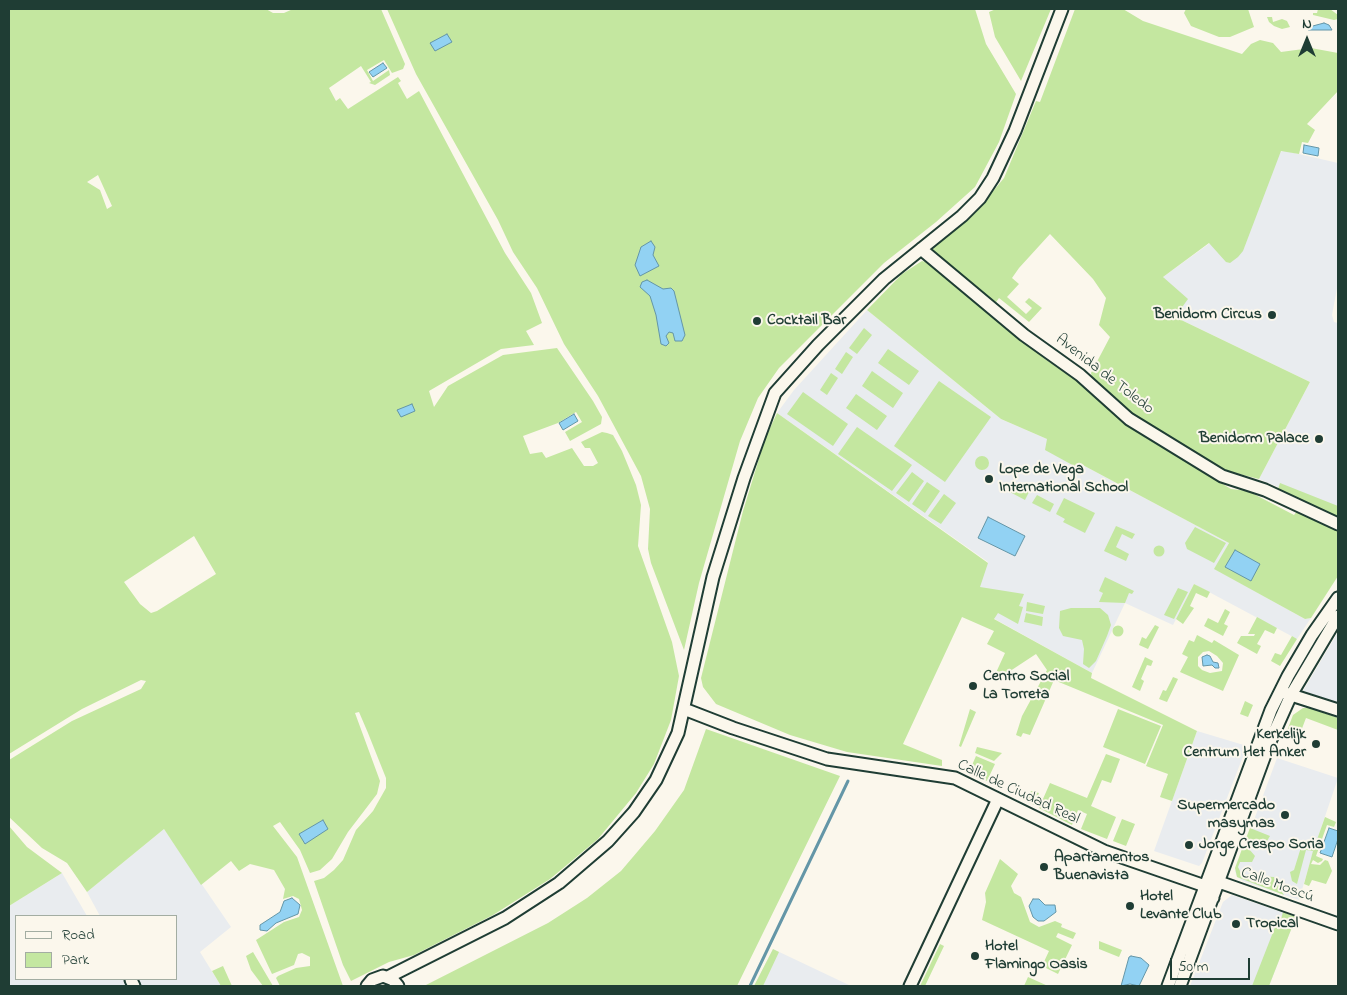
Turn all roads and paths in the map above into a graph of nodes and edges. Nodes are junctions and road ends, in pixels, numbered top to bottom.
1 (1062, 9) edge
2 (921, 249) junction
3 (1338, 524) edge
4 (1338, 598) edge
5 (1338, 616) edge
6 (1286, 693) junction
7 (684, 708) junction
8 (1338, 710) edge
9 (998, 799) junction
10 (1219, 882) junction
11 (1205, 886) junction
12 (1213, 898) junction
13 (1338, 924) edge
14 (405, 969) junction
15 (388, 977) junction
16 (367, 986) edge
17 (399, 986) edge
18 (910, 986) edge
19 (1168, 986) edge
20 (1180, 986) edge

1 - 2 street
2 - 3 street, Avenida de Toledo
2 - 7 street
4 - 6 street
5 - 6 street
6 - 8 street
6 - 10 street
6 - 11 street
7 - 9 street, Calle de Ciudad Real
7 - 14 street
9 - 11 street, Calle de Ciudad Real
9 - 18 street
10 - 11 street, Calle Moscú
10 - 12 street
10 - 13 street, Calle Moscú
11 - 12 street
11 - 19 street
12 - 20 street
14 - 15 street
14 - 17 street
15 - 16 street
15 - 17 street

